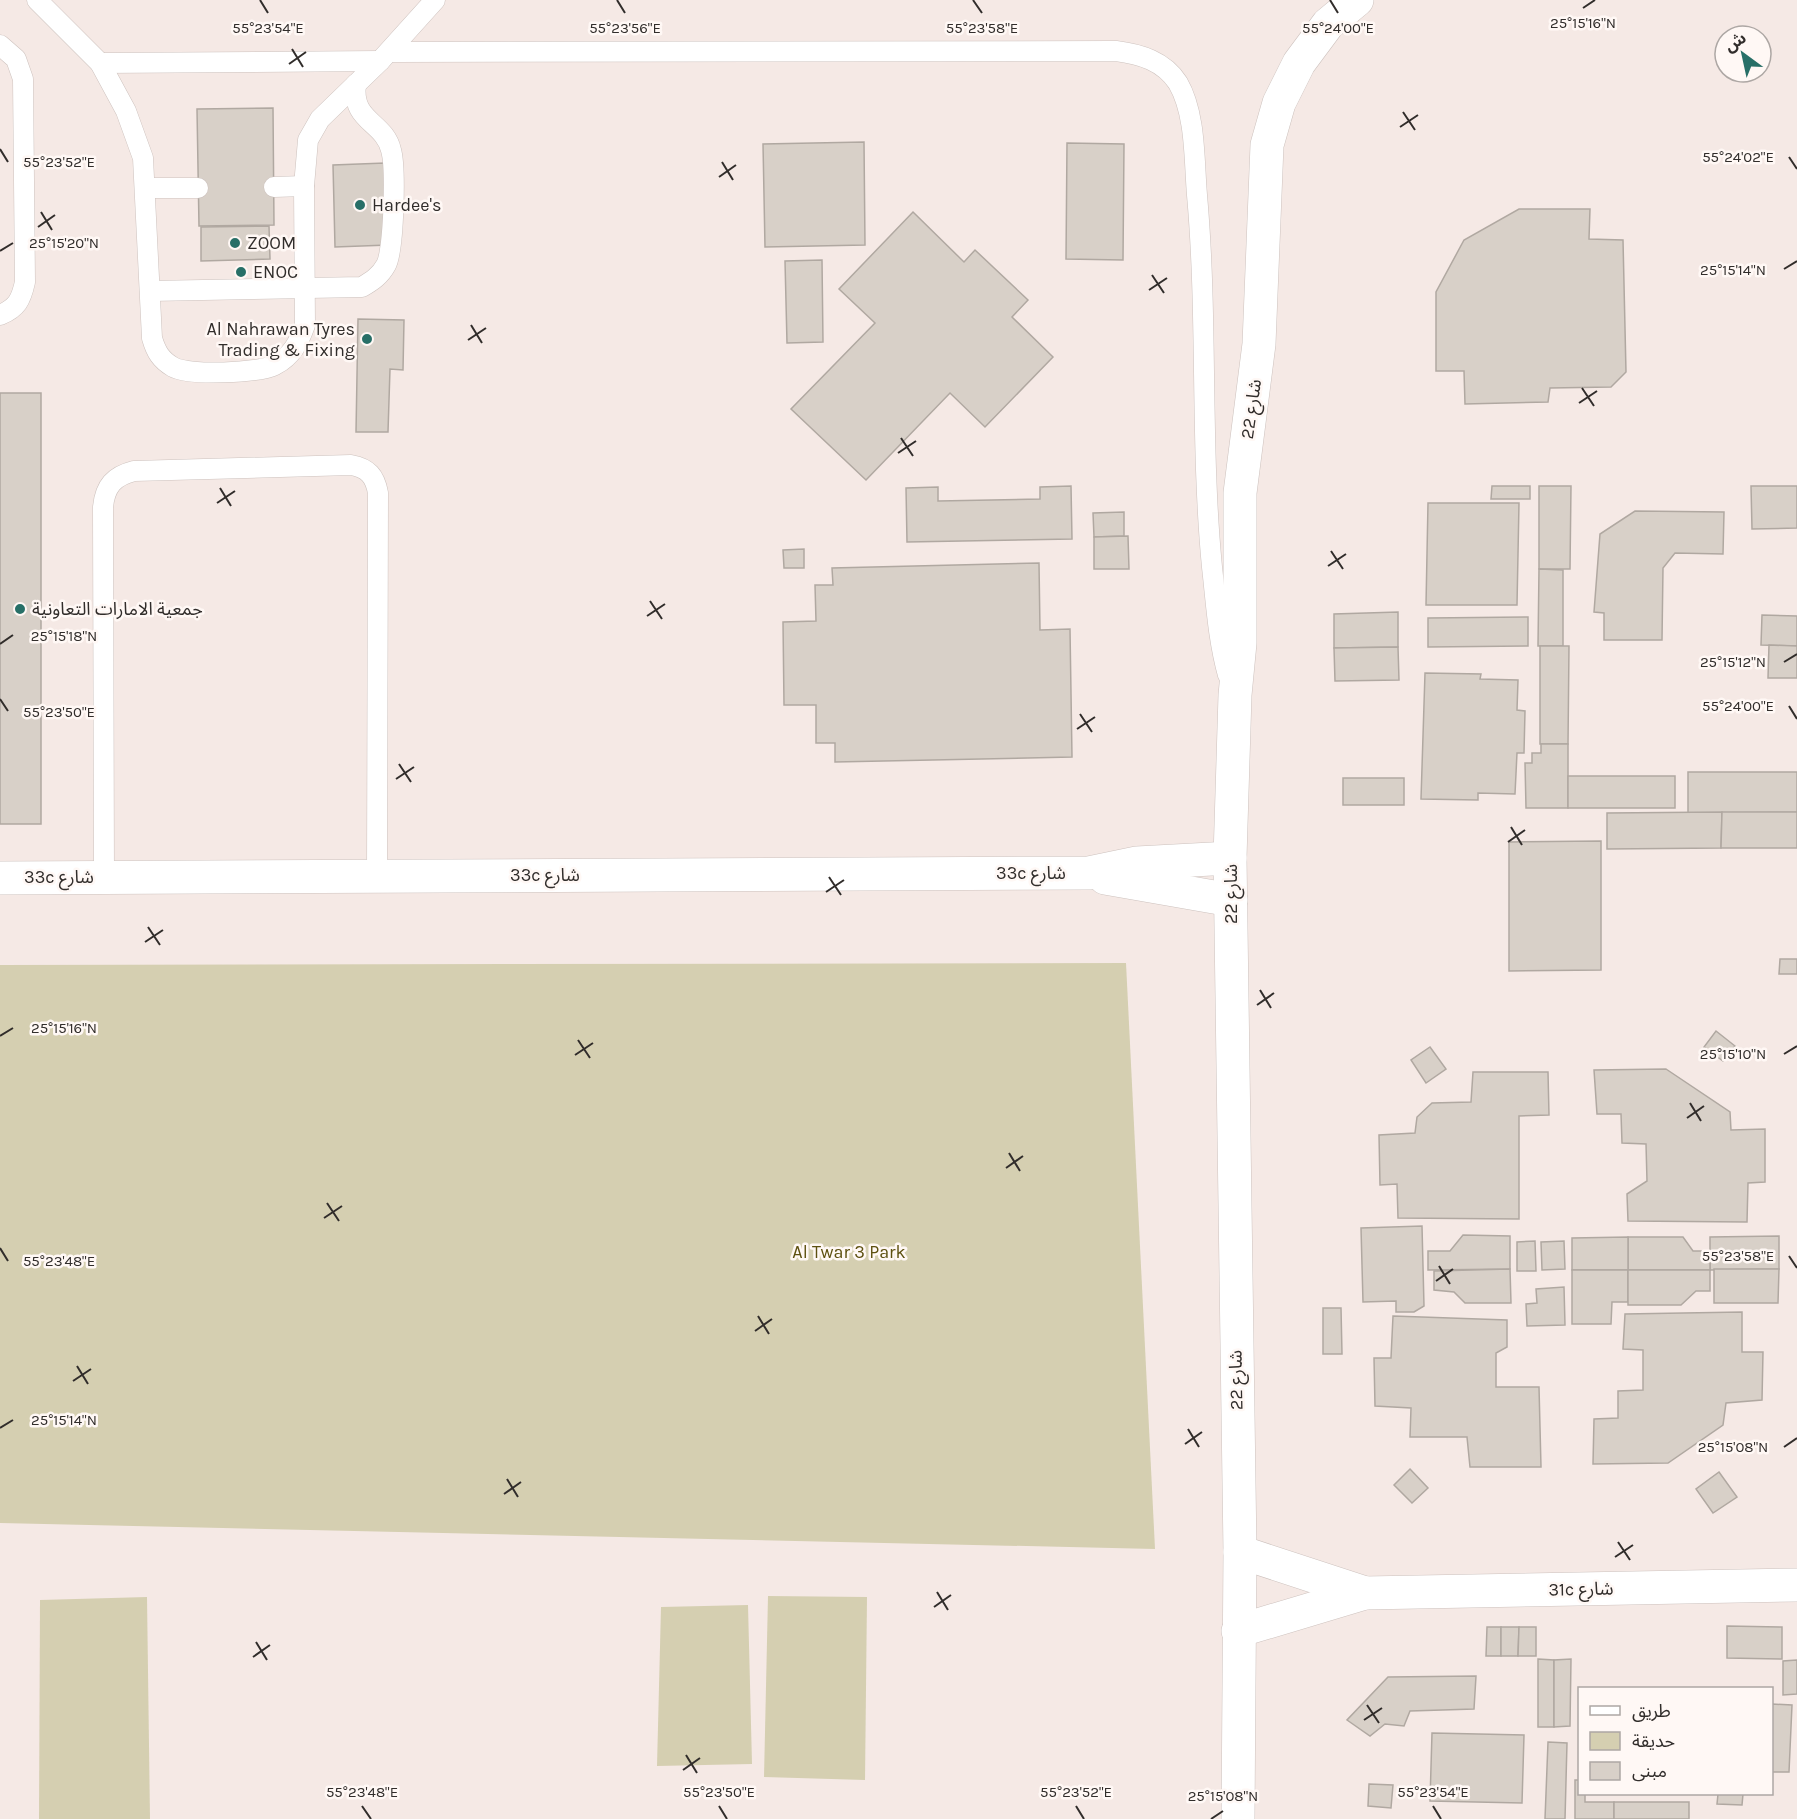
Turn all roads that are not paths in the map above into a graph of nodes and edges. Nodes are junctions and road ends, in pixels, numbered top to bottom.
1 (36, 0) edge
2 (435, 0) edge
3 (1357, 0) edge
4 (0, 45) edge
5 (384, 57) junction
6 (100, 63) junction
7 (356, 84) junction
8 (304, 186) junction
9 (274, 187) dead end
10 (198, 188) dead end
11 (145, 189) junction
12 (305, 287) junction
13 (150, 291) junction
14 (0, 315) edge
15 (1235, 695) junction
16 (1230, 858) junction
17 (1089, 873) junction
18 (377, 876) junction
19 (104, 877) junction
20 (0, 878) edge
21 (1231, 900) junction
22 (1240, 1552) junction
23 (1797, 1585) edge
24 (1365, 1593) junction
25 (1238, 1631) junction
26 (1238, 1819) edge

1 - 6 lane
2 - 5 lane
3 - 15 street, شارع 22
4 - 14 lane
5 - 6 lane
5 - 7 lane
5 - 15 lane
6 - 11 lane
7 - 8 lane
7 - 12 lane
8 - 9 lane
8 - 12 lane
10 - 11 lane
11 - 13 lane
12 - 13 lane
12 - 13 lane
15 - 16 street, شارع 22
16 - 17 street, 33c شارع
16 - 21 street, شارع 22
17 - 18 street, 33c شارع
17 - 21 street, 33c شارع
18 - 19 street, 33c شارع
18 - 19 lane
19 - 20 street, 33c شارع
21 - 22 street, شارع 22
22 - 24 street, 31c شارع
22 - 25 street, شارع 22
23 - 24 street, 31c شارع
24 - 25 street, 31c شارع
25 - 26 street, شارع 22

